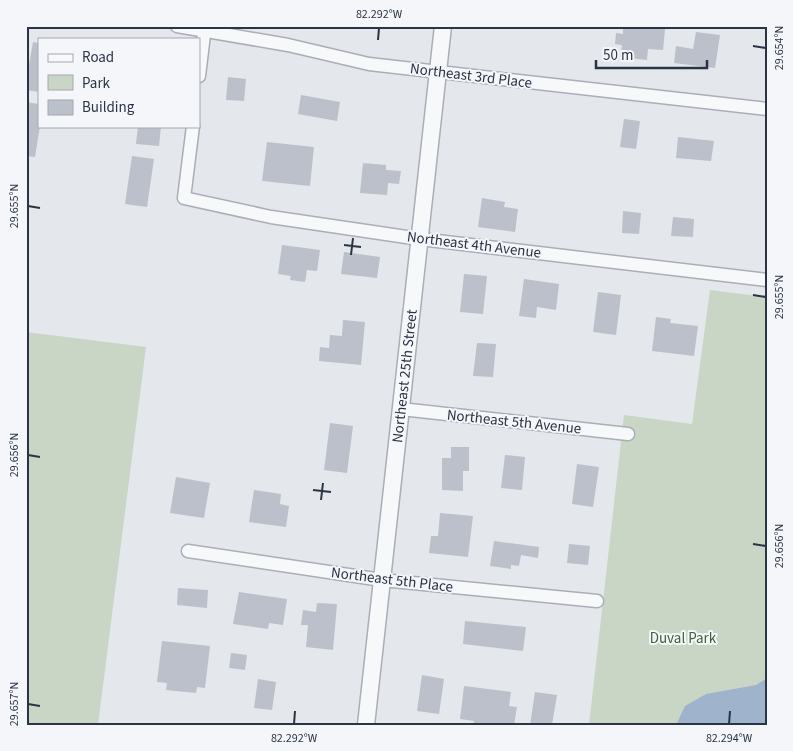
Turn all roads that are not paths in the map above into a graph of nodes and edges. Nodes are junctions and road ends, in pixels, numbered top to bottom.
1 (177, 26) edge
2 (444, 26) edge
3 (205, 28) edge
4 (200, 68) edge
5 (438, 72) junction
6 (767, 110) edge
7 (193, 128) edge
8 (420, 239) junction
9 (767, 280) edge
10 (401, 410) junction
11 (628, 434) dead end
12 (188, 551) dead end
13 (382, 580) junction
14 (597, 601) dead end
15 (366, 725) edge

1 - 3 street, Northeast 3rd Place
2 - 5 street, Northeast 25th Street
3 - 4 street
3 - 5 street, Northeast 3rd Place
5 - 6 street, Northeast 3rd Place
5 - 8 street, Northeast 25th Street
7 - 8 street, Northeast 4th Avenue
8 - 9 street, Northeast 4th Avenue
8 - 10 street, Northeast 25th Street
10 - 11 street, Northeast 5th Avenue
10 - 13 street, Northeast 25th Street
12 - 13 street, Northeast 5th Place
13 - 14 street, Northeast 5th Place
13 - 15 street, Northeast 25th Street

